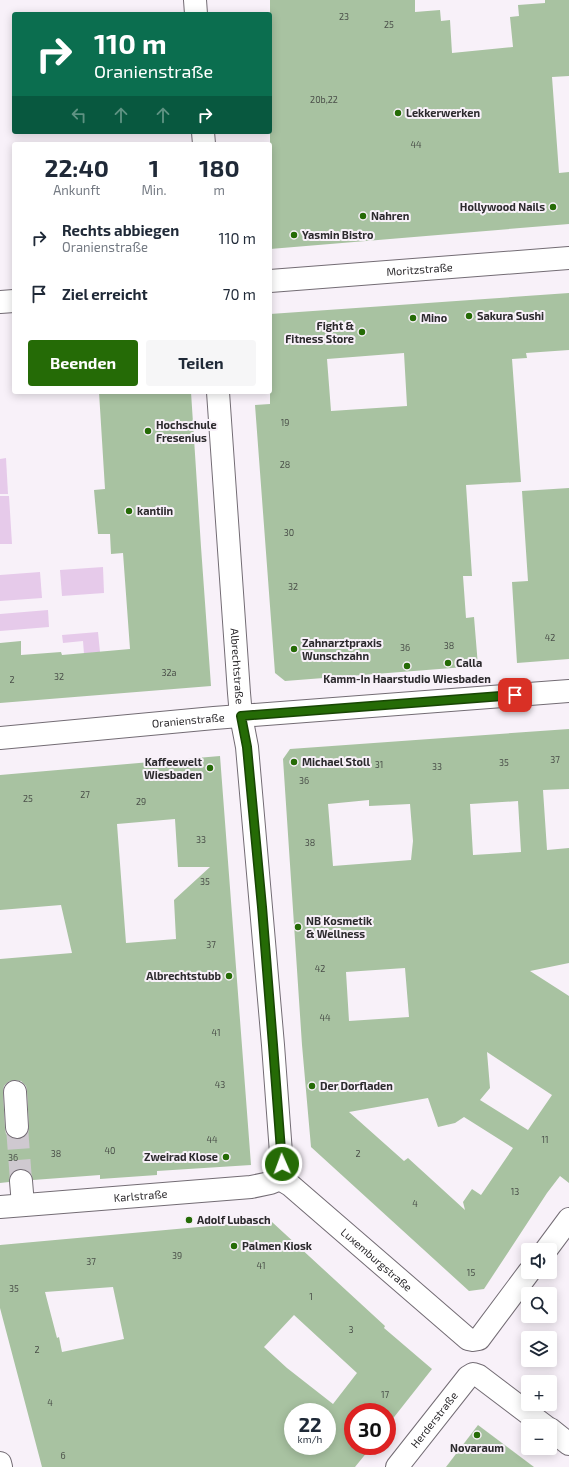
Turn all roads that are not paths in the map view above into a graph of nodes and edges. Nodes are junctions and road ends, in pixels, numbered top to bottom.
1 (195, 0) edge
2 (196, 12) edge
3 (569, 258) edge
4 (272, 281) edge
5 (12, 301) edge
6 (0, 302) edge
7 (218, 394) edge
8 (569, 691) edge
9 (241, 716) junction
10 (0, 738) edge
11 (15, 1092) dead end
12 (17, 1127) tunnel mouth
13 (280, 1179) junction
14 (21, 1181) tunnel mouth
15 (23, 1205) junction
16 (0, 1207) edge
17 (569, 1219) edge
18 (551, 1243) edge
19 (524, 1279) edge
20 (536, 1419) edge
21 (557, 1435) edge
22 (569, 1444) edge
23 (0, 1463) edge
24 (1, 1467) edge
25 (397, 1467) edge

1 - 2 street
3 - 4 street, Moritzstraße
5 - 6 street
7 - 9 street, Albrechtstraße
8 - 9 street, Oranienstraße
9 - 10 street, Oranienstraße
9 - 13 street, Albrechtstraße
11 - 12 street
13 - 15 street, Karlstraße
13 - 19 street, Luxemburgstraße
14 - 15 street
15 - 16 street, Karlstraße
17 - 18 street
20 - 25 street, Herderstraße
21 - 22 street
23 - 24 street

